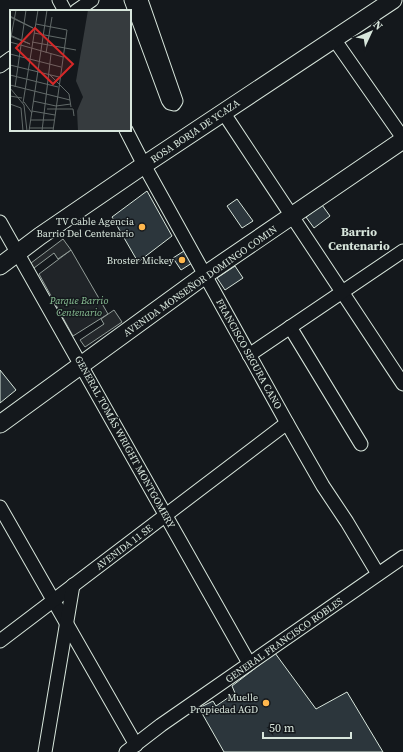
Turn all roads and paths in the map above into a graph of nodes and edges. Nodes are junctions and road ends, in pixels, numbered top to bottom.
1 (59, 0) edge
2 (92, 0) edge
3 (131, 0) edge
4 (141, 0) edge
5 (393, 0) edge
6 (64, 10) edge
7 (77, 10) edge
8 (334, 39) junction
9 (10, 59) edge
10 (0, 66) edge
11 (223, 112) junction
12 (127, 131) edge
13 (403, 139) edge
14 (144, 165) junction
15 (292, 217) junction
16 (0, 222) edge
17 (403, 251) edge
18 (18, 253) junction
19 (0, 266) edge
20 (205, 275) junction
21 (342, 293) junction
22 (290, 328) junction
23 (249, 355) junction
24 (81, 365) junction
25 (403, 384) edge
26 (287, 423) junction
27 (0, 424) edge
28 (360, 444) dead end
29 (0, 507) edge
30 (166, 515) junction
31 (403, 556) edge
32 (378, 574) junction
33 (73, 585) junction
34 (54, 600) junction
35 (67, 626) junction
36 (0, 641) edge
37 (249, 663) junction
38 (131, 748) edge
39 (45, 752) edge

1 - 6 street
2 - 7 street
3 - 4 street
5 - 8 main road, ROSA BORJA DE YCAZA
8 - 11 main road, ROSA BORJA DE YCAZA
8 - 13 street
9 - 10 street
11 - 14 main road, ROSA BORJA DE YCAZA
11 - 15 street
12 - 14 street, FRANCISCO SEGURA CANO
13 - 15 main road, AVENIDA MONSEÑOR DOMINGO COMIN
14 - 18 main road, ROSA BORJA DE YCAZA
14 - 20 street, FRANCISCO SEGURA CANO
15 - 20 main road, AVENIDA MONSEÑOR DOMINGO COMIN
15 - 21 street
16 - 18 street, GENERAL TOMÁS WRIGHT MONTGOMERY
17 - 21 street
18 - 19 main road, ROSA BORJA DE YCAZA
18 - 24 street, GENERAL TOMÁS WRIGHT MONTGOMERY
20 - 23 street, FRANCISCO SEGURA CANO
20 - 24 main road, AVENIDA MONSEÑOR DOMINGO COMIN
21 - 22 street
21 - 25 street
22 - 23 street
22 - 28 street
23 - 26 street, FRANCISCO SEGURA CANO
24 - 27 main road, AVENIDA MONSEÑOR DOMINGO COMIN
24 - 30 street, GENERAL TOMÁS WRIGHT MONTGOMERY
26 - 30 street, AVENIDA 11 SE
26 - 32 street, FRANCISCO SEGURA CANO
29 - 34 street
30 - 33 street, AVENIDA 11 SE
30 - 37 street, GENERAL TOMÁS WRIGHT MONTGOMERY
31 - 32 street, GENERAL FRANCISCO ROBLES
32 - 37 street, GENERAL FRANCISCO ROBLES
33 - 34 street, AVENIDA 11 SE
33 - 35 street
34 - 35 street
34 - 36 street, AVENIDA 11 SE
35 - 38 street
35 - 39 street
37 - 38 street, GENERAL FRANCISCO ROBLES

